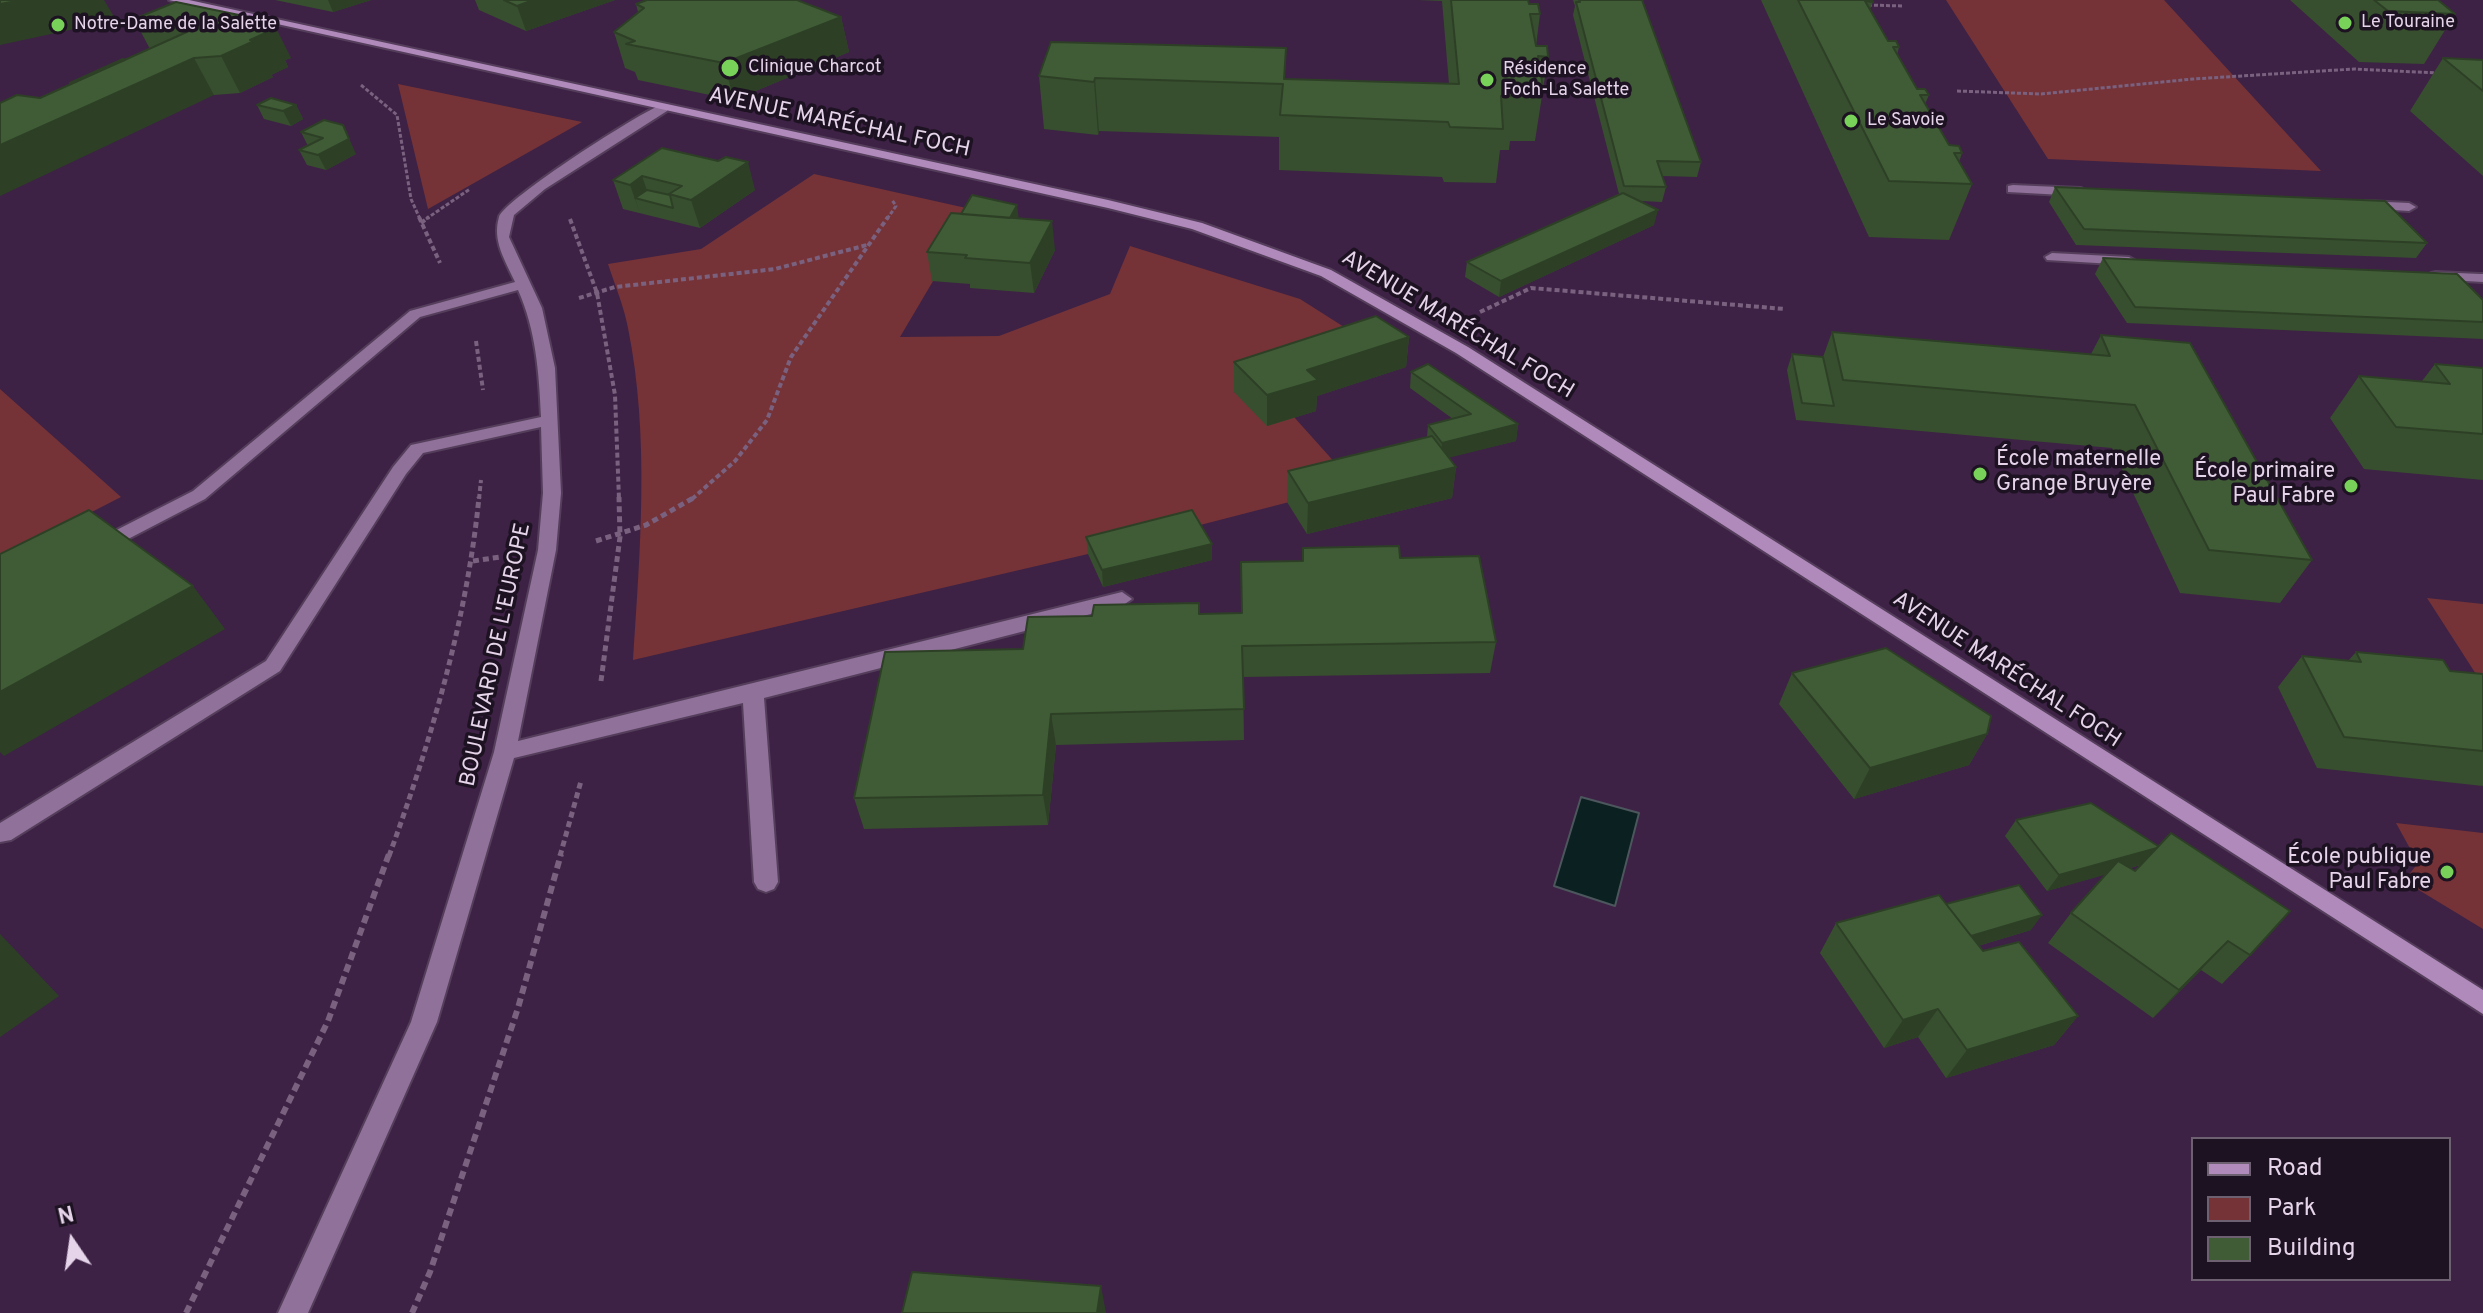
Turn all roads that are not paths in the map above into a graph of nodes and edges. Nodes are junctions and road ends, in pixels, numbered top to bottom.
1 (174, 0) edge
2 (663, 108) junction
3 (2013, 189) dead end
4 (2092, 192) edge
5 (2345, 204) edge
6 (2409, 207) dead end
7 (2052, 257) dead end
8 (2147, 262) edge
9 (2417, 275) edge
10 (2480, 278) dead end
11 (523, 284) junction
12 (549, 420) junction
13 (85, 553) edge
14 (1122, 599) dead end
15 (753, 693) junction
16 (505, 752) junction
17 (0, 832) edge
18 (766, 882) dead end
19 (2483, 1003) edge
20 (293, 1313) edge

1 - 2 main road, AVENUE MARÉCHAL FOCH
2 - 11 street, BOULEVARD DE L'EUROPE
2 - 19 main road, AVENUE MARÉCHAL FOCH
3 - 4 street
5 - 6 street
7 - 8 street
9 - 10 street
11 - 12 street, BOULEVARD DE L'EUROPE
11 - 13 street
12 - 16 street, BOULEVARD DE L'EUROPE
12 - 17 street
14 - 15 street
15 - 16 street
15 - 18 street
16 - 20 street, BOULEVARD DE L'EUROPE

